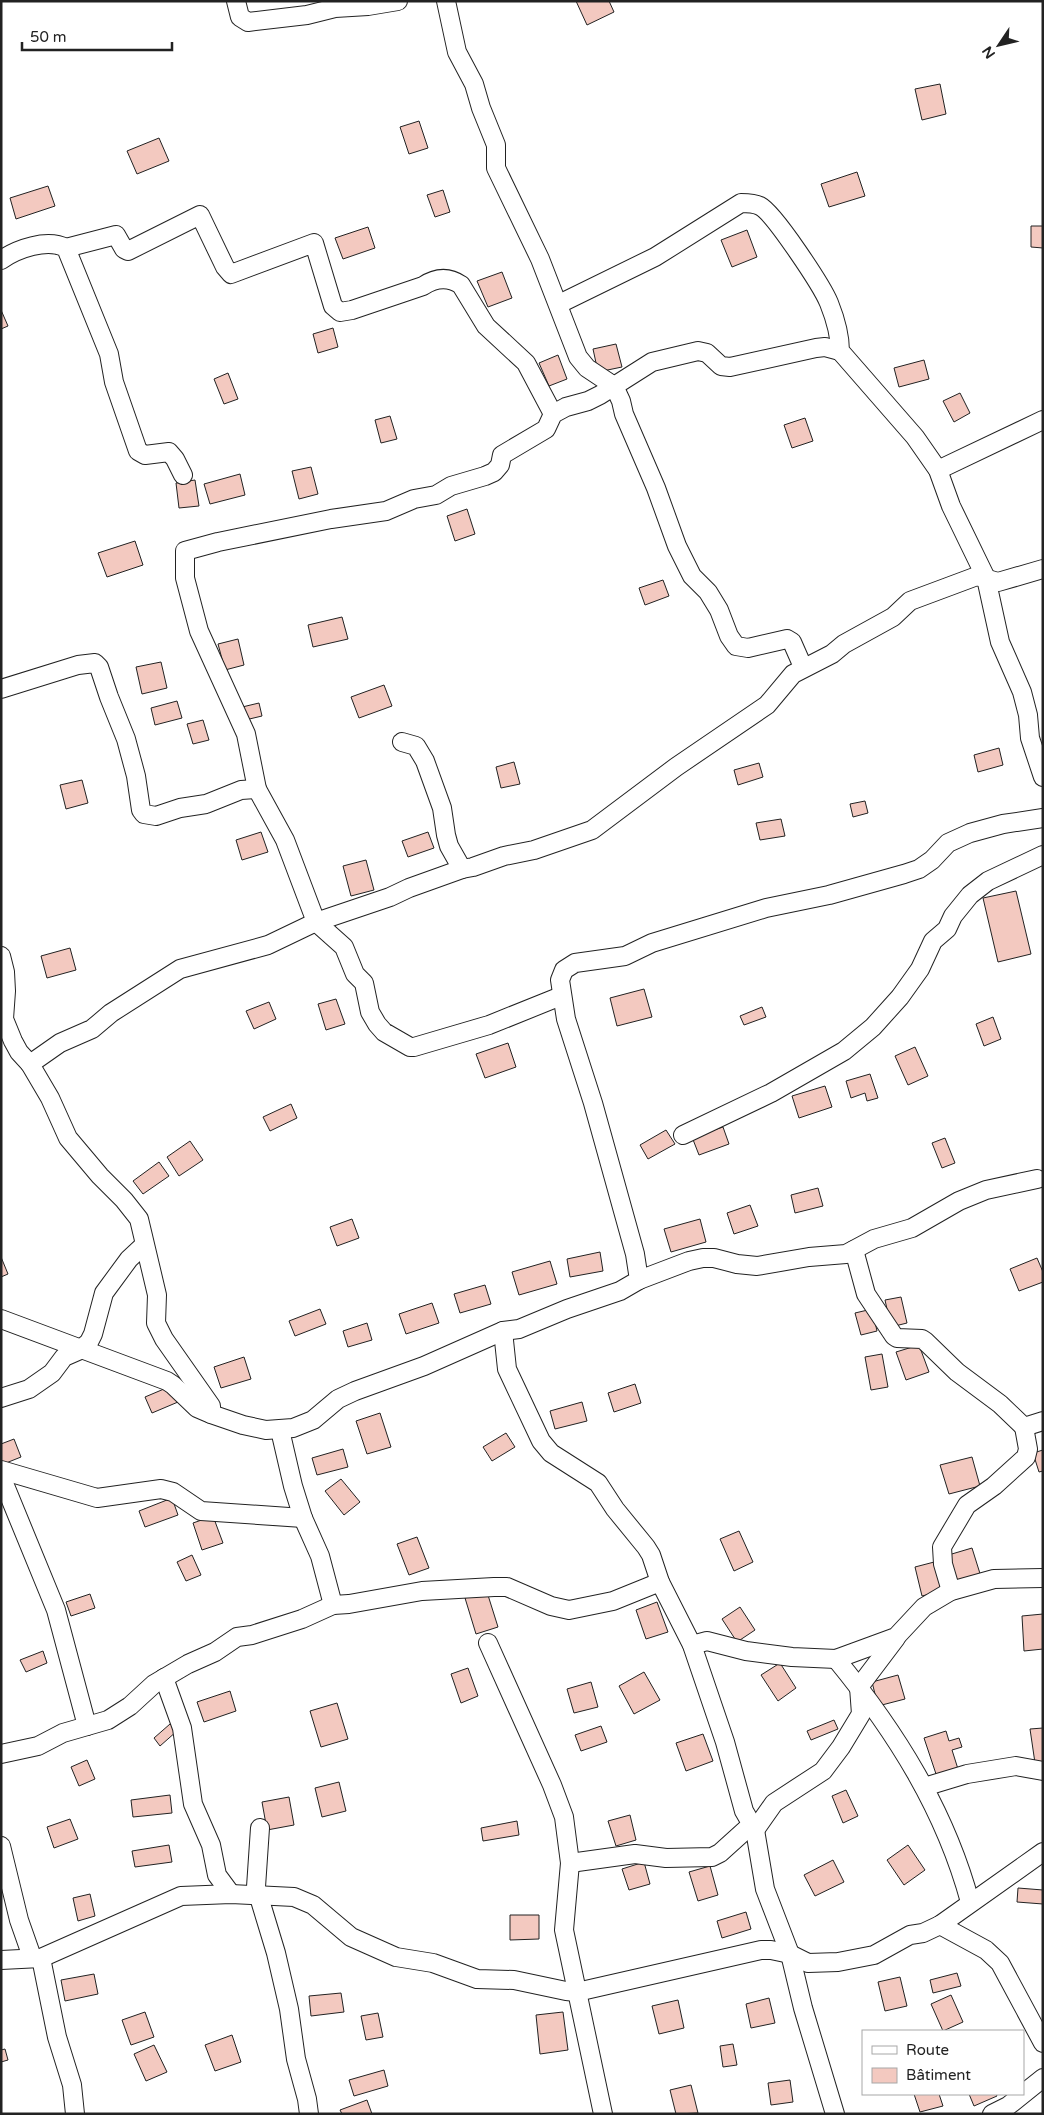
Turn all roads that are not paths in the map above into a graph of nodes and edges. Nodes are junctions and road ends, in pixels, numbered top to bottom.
1 (236, 1) edge
2 (398, 1) edge
3 (446, 1) edge
4 (66, 248) junction
5 (1, 260) edge
6 (558, 304) junction
7 (840, 351) junction
8 (614, 386) junction
9 (553, 414) junction
10 (1043, 420) edge
11 (938, 470) junction
12 (183, 475) dead end
13 (1043, 569) edge
14 (986, 578) junction
15 (803, 667) junction
16 (1, 688) edge
17 (402, 742) dead end
18 (1043, 777) edge
19 (257, 789) junction
20 (1043, 818) edge
21 (1043, 855) edge
22 (462, 869) junction
23 (316, 922) junction
24 (1, 956) edge
25 (561, 996) junction
26 (3, 1020) edge
27 (30, 1064) junction
28 (684, 1136) dead end
29 (1037, 1179) dead end
30 (144, 1245) junction
31 (854, 1250) junction
32 (639, 1280) junction
33 (1, 1319) edge
34 (503, 1331) junction
35 (80, 1350) junction
36 (1, 1398) edge
37 (211, 1414) junction
38 (1043, 1421) edge
39 (1024, 1427) junction
40 (280, 1430) junction
41 (1, 1470) edge
42 (1, 1476) edge
43 (303, 1518) junction
44 (1043, 1578) edge
45 (660, 1582) junction
46 (951, 1591) junction
47 (333, 1605) junction
48 (896, 1637) junction
49 (488, 1643) dead end
50 (692, 1644) junction
51 (836, 1659) junction
52 (164, 1678) junction
53 (859, 1688) junction
54 (87, 1726) junction
55 (1, 1754) edge
56 (1043, 1771) edge
57 (924, 1787) junction
58 (753, 1827) junction
59 (260, 1828) dead end
60 (1, 1846) edge
61 (1043, 1852) edge
62 (570, 1863) junction
63 (231, 1894) junction
64 (257, 1894) junction
65 (970, 1902) junction
66 (940, 1925) junction
67 (790, 1954) junction
68 (36, 1957) junction
69 (1, 1960) edge
70 (577, 1992) junction
71 (1042, 2038) edge
72 (1043, 2078) edge
73 (1024, 2093) edge
74 (1022, 2095) edge
75 (75, 2114) edge
76 (309, 2114) edge
77 (603, 2114) edge
78 (835, 2114) edge
79 (992, 2114) edge

1 - 2 street
3 - 6 street
4 - 5 street
4 - 9 street
4 - 12 street
6 - 7 street
6 - 8 street
7 - 8 street
7 - 11 street
8 - 9 street
8 - 15 street
9 - 19 street
10 - 11 street
11 - 14 street
13 - 14 street
14 - 15 street
14 - 18 street
15 - 22 street
16 - 19 street
17 - 22 street
19 - 23 street
20 - 25 street
21 - 28 street
22 - 23 street
23 - 25 street
23 - 27 street
24 - 26 street
25 - 32 street
26 - 27 street
27 - 30 street
29 - 31 street
30 - 35 street
30 - 37 street
31 - 32 street
31 - 39 street
32 - 34 street
33 - 35 street
34 - 40 street
34 - 45 street
35 - 36 street
35 - 37 street
37 - 40 street
38 - 39 street
39 - 46 street
40 - 43 street
41 - 43 street
42 - 54 street
43 - 47 street
44 - 46 street
45 - 47 street
45 - 50 street
46 - 48 street
47 - 52 street
48 - 51 street
48 - 53 street
49 - 62 street
50 - 51 street
50 - 58 street
51 - 53 street
52 - 54 street
52 - 63 street
53 - 57 street
53 - 58 street
54 - 55 street
56 - 57 street
57 - 65 street
58 - 62 street
58 - 67 street
59 - 64 street
60 - 68 street
61 - 65 street
62 - 70 street
63 - 64 street
63 - 68 street
64 - 70 street
64 - 76 street
65 - 66 street
66 - 67 street
66 - 71 street
67 - 70 street
67 - 78 street
68 - 69 street
68 - 75 street
70 - 77 street
72 - 73 street
74 - 79 street

